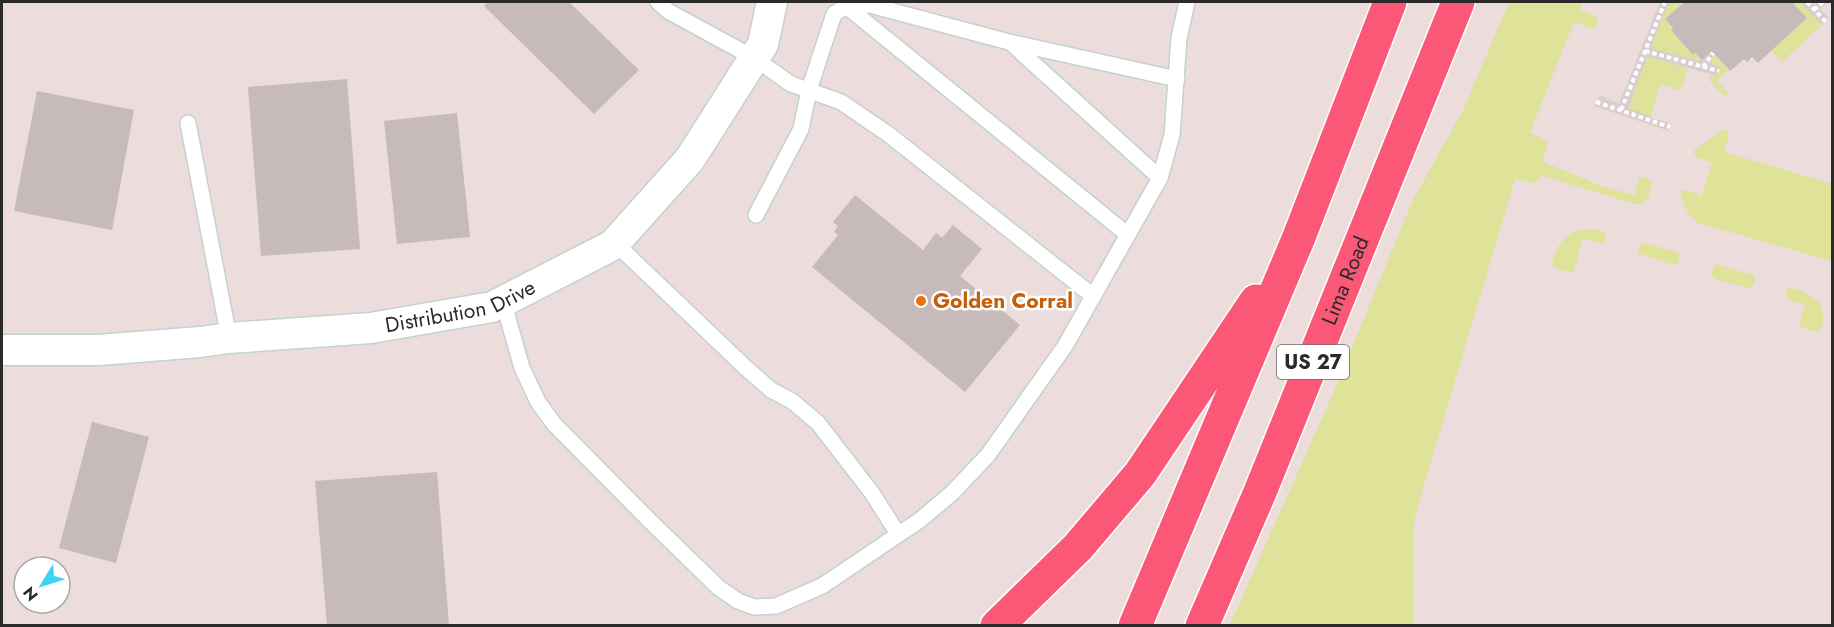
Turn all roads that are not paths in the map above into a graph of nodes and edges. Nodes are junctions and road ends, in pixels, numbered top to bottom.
1 (658, 2) edge
2 (772, 2) edge
3 (1187, 2) edge
4 (1390, 2) edge
5 (1458, 2) edge
6 (846, 6) junction
7 (1009, 42) junction
8 (754, 58) junction
9 (1177, 79) junction
10 (809, 90) junction
11 (188, 123) dead end
12 (1160, 178) junction
13 (756, 215) dead end
14 (1128, 235) junction
15 (1299, 237) junction
16 (615, 243) junction
17 (1093, 296) junction
18 (503, 301) junction
19 (229, 338) junction
20 (2, 350) edge
21 (898, 534) junction
22 (997, 626) edge
23 (1135, 626) edge
24 (1202, 626) edge

1 - 8 lane
2 - 8 street, Distribution Drive
3 - 9 lane
4 - 15 highway, US 27
5 - 24 highway, Lima Road / US 27
6 - 7 lane
6 - 10 lane
6 - 14 lane
7 - 9 lane
7 - 12 lane
8 - 10 lane
8 - 16 street, Distribution Drive
9 - 12 lane
10 - 13 lane
10 - 17 lane
11 - 19 lane
12 - 14 lane
14 - 17 lane
15 - 22 highway
15 - 23 highway, US 27
16 - 18 street, Distribution Drive
16 - 21 lane
17 - 21 lane
18 - 19 street, Distribution Drive
18 - 21 lane
19 - 20 street, Distribution Drive

